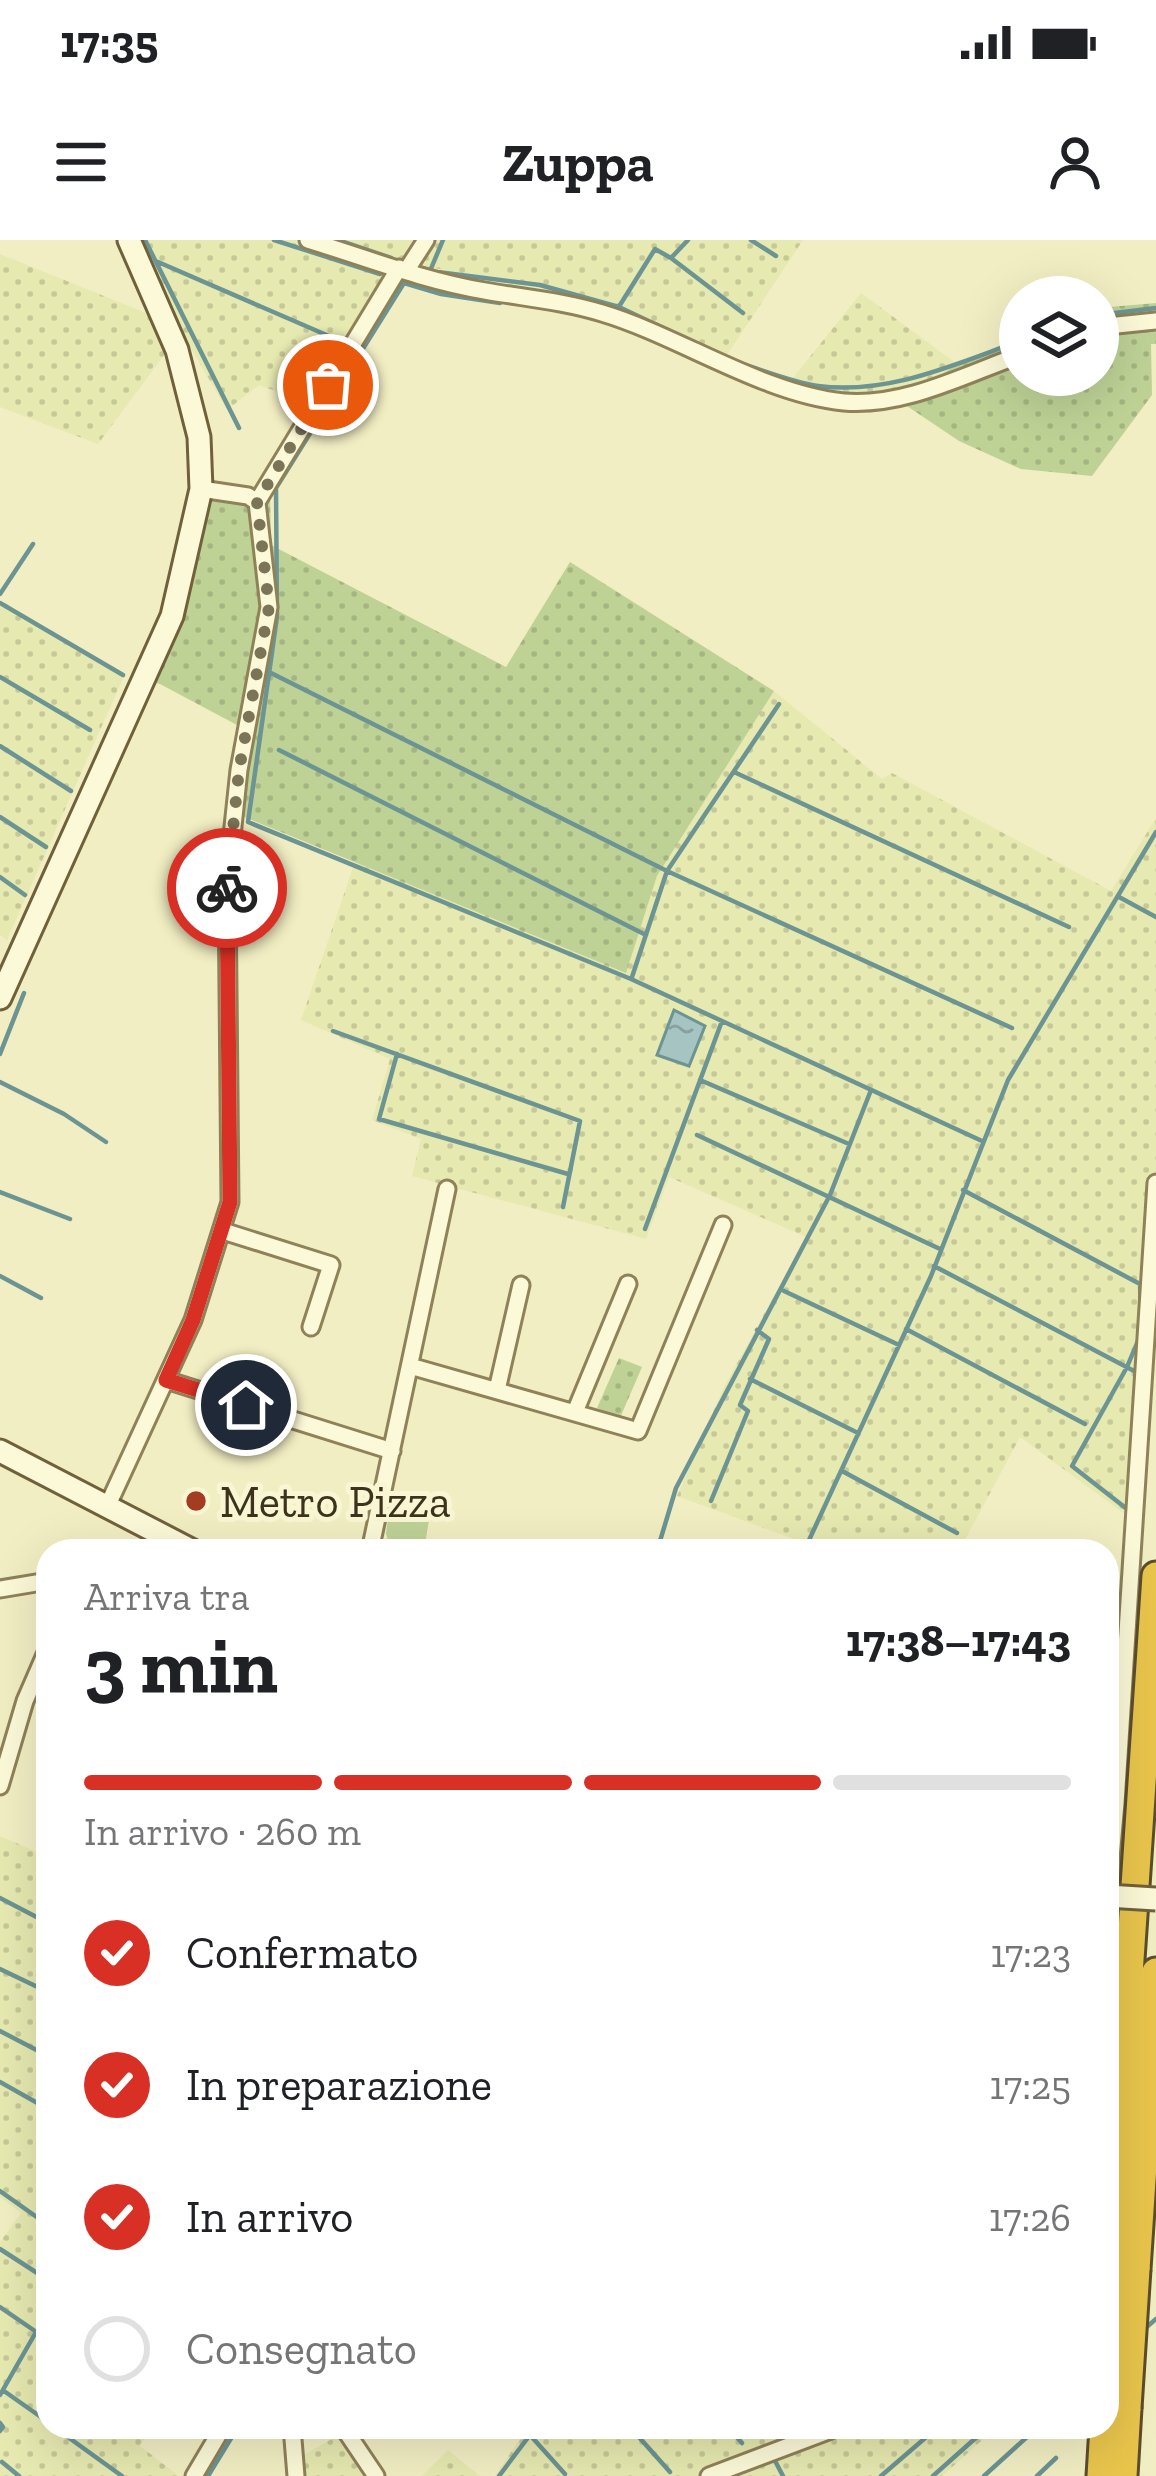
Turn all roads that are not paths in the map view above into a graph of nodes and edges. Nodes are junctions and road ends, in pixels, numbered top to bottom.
1 (130, 240) edge
2 (308, 240) edge
3 (426, 240) edge
4 (402, 270) junction
5 (1156, 321) edge
6 (1119, 325) edge
7 (999, 362) edge
8 (201, 489) junction
9 (257, 502) junction
10 (0, 998) edge
11 (1156, 1183) edge
12 (446, 1189) dead end
13 (722, 1225) dead end
14 (223, 1231) junction
15 (521, 1285) dead end
16 (628, 1285) dead end
17 (311, 1327) dead end
18 (410, 1366) junction
19 (166, 1380) junction
20 (496, 1390) junction
21 (574, 1412) junction
22 (392, 1450) junction
23 (0, 1451) edge
24 (107, 1507) junction
25 (167, 1539) edge
26 (373, 1539) edge
27 (1156, 1576) edge
28 (36, 1583) edge
29 (0, 1588) edge
30 (36, 1676) edge
31 (1119, 1704) edge
32 (0, 1786) edge
33 (1119, 1899) edge
34 (1156, 1899) edge
35 (1156, 1972) edge
36 (1135, 2274) edge
37 (1119, 2337) edge
38 (216, 2439) edge
39 (293, 2439) edge
40 (351, 2439) edge
41 (807, 2439) edge
42 (1104, 2439) edge
43 (194, 2476) edge
44 (296, 2476) edge
45 (376, 2476) edge
46 (709, 2476) edge
47 (1101, 2476) edge
48 (1123, 2476) edge

1 - 8 main road
2 - 4 street
3 - 4 street
4 - 7 street
4 - 9 street
5 - 6 street
8 - 9 street
8 - 10 main road
9 - 14 street
11 - 31 street
12 - 18 street
13 - 21 street
14 - 17 street
14 - 19 street
15 - 20 street
16 - 21 street
18 - 20 street
18 - 22 street
19 - 22 street
19 - 24 street
20 - 21 street
22 - 26 street
23 - 24 main road
24 - 25 main road
27 - 36 highway
28 - 29 street
30 - 32 street
33 - 34 main road, bridge
35 - 36 highway
36 - 37 highway, bridge
36 - 48 highway, bridge
38 - 43 street
39 - 44 street
40 - 45 street
41 - 46 street
42 - 47 highway

